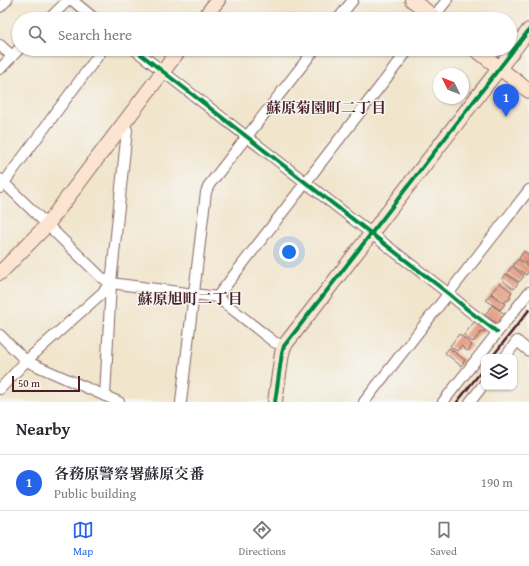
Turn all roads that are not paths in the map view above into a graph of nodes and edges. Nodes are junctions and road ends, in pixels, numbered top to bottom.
1 (7, 0) edge
2 (68, 0) edge
3 (72, 0) edge
4 (218, 0) edge
5 (353, 0) edge
6 (412, 0) edge
7 (447, 0) edge
8 (0, 7) edge
9 (56, 12) edge
10 (87, 12) edge
11 (209, 12) edge
12 (344, 12) edge
13 (427, 12) edge
14 (438, 12) edge
15 (529, 30) edge
16 (0, 45) edge
17 (517, 46) edge
18 (12, 51) edge
19 (13, 56) edge
20 (98, 56) edge
21 (143, 56) edge
22 (175, 56) edge
23 (310, 56) edge
24 (404, 56) edge
25 (484, 56) edge
26 (509, 56) edge
27 (500, 68) junction
28 (0, 69) edge
29 (163, 71) junction
30 (529, 91) edge
31 (123, 124) junction
32 (247, 136) junction
33 (1, 183) edge
34 (305, 183) junction
35 (529, 190) edge
36 (47, 225) junction
37 (372, 234) junction
38 (0, 273) edge
39 (110, 284) junction
40 (529, 292) edge
41 (194, 294) junction
42 (449, 294) junction
43 (217, 297) junction
44 (497, 332) junction
45 (0, 335) edge
46 (284, 346) junction
47 (529, 351) edge
48 (507, 354) edge
49 (26, 361) junction
50 (481, 388) edge
51 (0, 389) edge
52 (105, 396) junction
53 (119, 402) edge
54 (181, 402) edge
55 (275, 402) edge
56 (364, 402) edge
57 (443, 402) edge
58 (470, 402) edge

1 - 8 street
2 - 9 street
3 - 10 street
4 - 11 street
5 - 12 street
6 - 13 street
7 - 14 street
15 - 17 street
16 - 18 street
19 - 28 street
20 - 33 street
21 - 29 street
22 - 29 street
23 - 32 street
24 - 34 street
25 - 27 street
26 - 27 street
27 - 30 street
27 - 37 street
29 - 31 street
29 - 32 street
31 - 36 street
31 - 39 street
32 - 34 street
32 - 41 street
33 - 36 street
34 - 37 street
34 - 43 street
35 - 42 street
36 - 38 street
36 - 39 street
37 - 42 street
37 - 46 street
39 - 41 street
39 - 49 street
39 - 52 street
40 - 44 street
41 - 43 street
41 - 54 street
42 - 44 street
42 - 56 street
43 - 46 street
44 - 57 street
45 - 49 street
46 - 55 street
47 - 48 street
49 - 51 street
49 - 52 street
50 - 58 street
52 - 53 street

